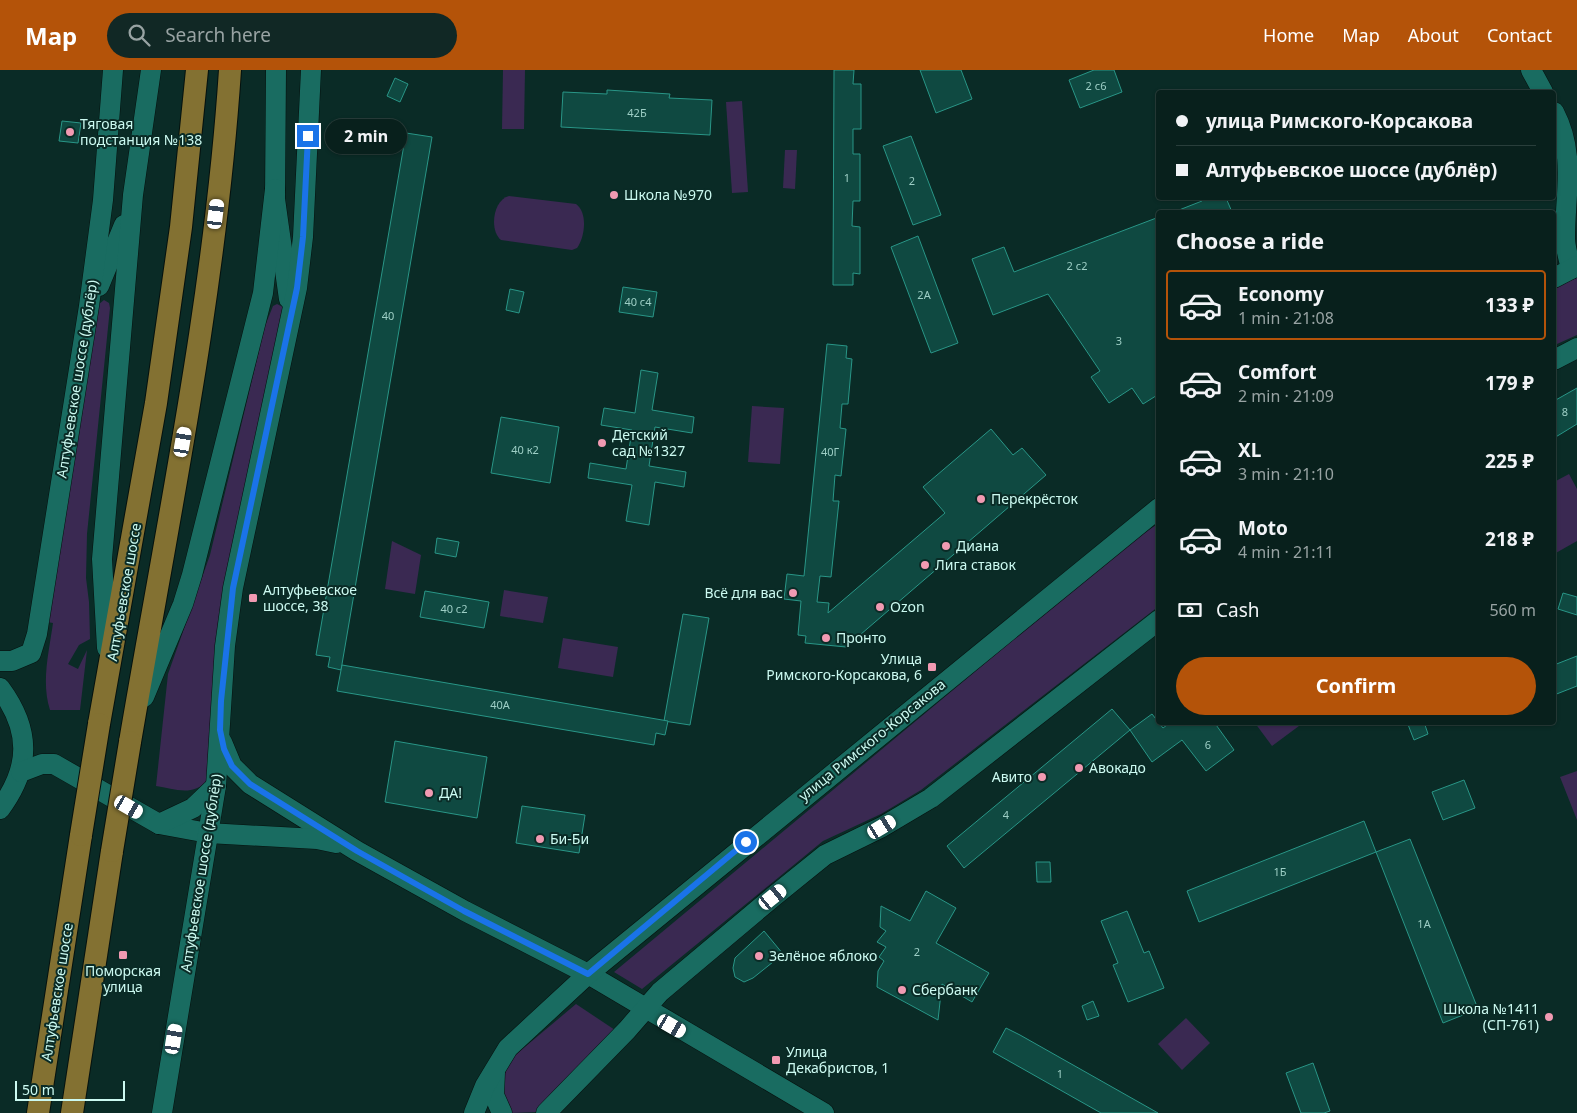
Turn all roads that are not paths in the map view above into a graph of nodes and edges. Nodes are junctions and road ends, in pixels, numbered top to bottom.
1 (114, 70) edge
2 (151, 70) edge
3 (197, 70) edge
4 (230, 70) edge
5 (276, 70) edge
6 (311, 70) edge
7 (1531, 70) edge
8 (1542, 90) edge
9 (1556, 116) edge
10 (105, 180) junction
11 (275, 189) junction
12 (305, 193) junction
13 (133, 195) junction
14 (113, 252) junction
15 (283, 254) junction
16 (1567, 271) edge
17 (258, 312) junction
18 (122, 320) junction
19 (84, 335) junction
20 (287, 338) junction
21 (1156, 510) edge
22 (1156, 622) edge
23 (0, 661) edge
24 (0, 688) edge
25 (104, 701) junction
26 (134, 717) junction
27 (220, 730) junction
28 (21, 772) junction
29 (216, 786) junction
30 (0, 809) edge
31 (159, 824) junction
32 (208, 833) junction
33 (357, 851) junction
34 (588, 974) junction
35 (645, 1009) junction
36 (497, 1063) junction
37 (546, 1112) edge
38 (38, 1113) edge
39 (72, 1113) edge
40 (162, 1113) edge
41 (474, 1113) edge
42 (502, 1113) edge
43 (824, 1113) edge

1 - 10 main road, Алтуфьевское шоссе (дублёр)
2 - 13 main road
3 - 25 main road, Алтуфьевское шоссе
4 - 26 main road
5 - 11 main road
6 - 12 main road, Алтуфьевское шоссе (дублёр)
7 - 8 main road
9 - 16 main road
10 - 14 main road
10 - 19 main road, Алтуфьевское шоссе (дублёр)
11 - 15 main road
11 - 17 main road
12 - 15 main road
12 - 20 main road, Алтуфьевское шоссе (дублёр)
13 - 14 main road
13 - 18 main road
14 - 18 main road
14 - 19 main road
15 - 17 main road
15 - 20 main road
17 - 26 main road
18 - 25 main road
19 - 23 main road, Алтуфьевское шоссе (дублёр)
20 - 27 main road, Алтуфьевское шоссе (дублёр)
21 - 34 main road, улица Римского-Корсакова
22 - 35 main road
24 - 28 main road
25 - 38 main road, Алтуфьевское шоссе, bridge
26 - 39 main road, bridge
27 - 29 main road, Алтуфьевское шоссе (дублёр)
27 - 33 main road
28 - 30 main road
28 - 31 main road
29 - 31 main road
29 - 32 main road, Алтуфьевское шоссе (дублёр)
31 - 32 main road
32 - 33 main road
32 - 40 main road, Алтуфьевское шоссе (дублёр)
33 - 34 main road
34 - 35 main road
34 - 36 main road, улица Римского-Корсакова
35 - 37 main road
35 - 43 main road
36 - 41 main road, улица Римского-Корсакова
36 - 42 main road

